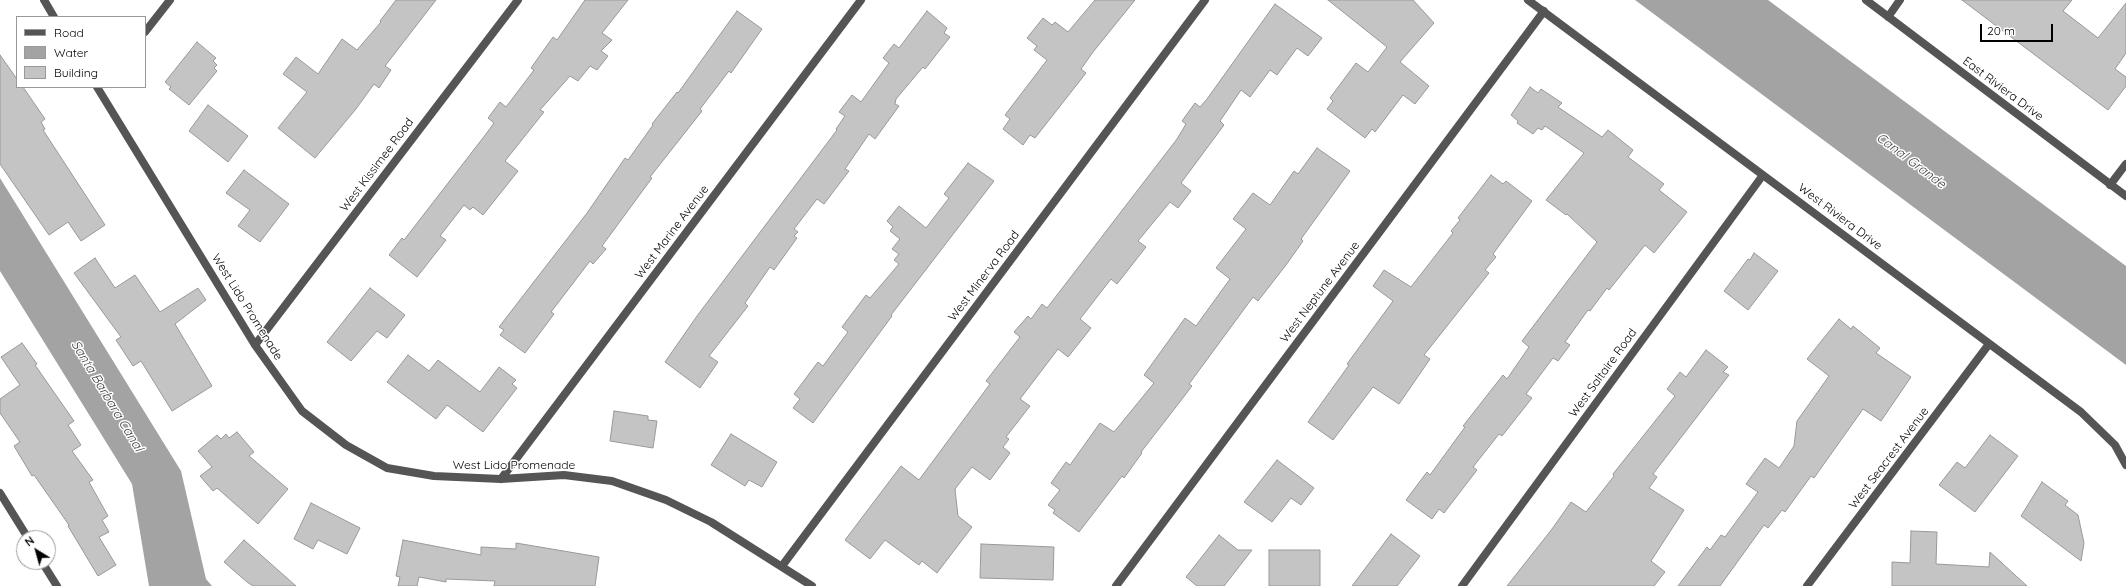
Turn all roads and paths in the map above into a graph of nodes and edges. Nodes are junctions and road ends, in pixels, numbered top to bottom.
1 (44, 0) edge
2 (170, 0) edge
3 (518, 0) edge
4 (861, 0) edge
5 (1205, 0) edge
6 (1528, 0) edge
7 (1866, 0) edge
8 (1900, 0) edge
9 (1544, 11) junction
10 (53, 16) edge
11 (1888, 17) junction
12 (146, 31) edge
13 (100, 88) edge
14 (2126, 164) edge
15 (1763, 175) junction
16 (2110, 185) junction
17 (2126, 196) edge
18 (1990, 344) junction
19 (255, 346) junction
20 (2126, 465) edge
21 (501, 479) junction
22 (0, 493) edge
23 (23, 530) edge
24 (782, 566) junction
25 (47, 570) edge
26 (57, 586) edge
27 (812, 586) edge
28 (1116, 586) edge
29 (1462, 586) edge
30 (1807, 586) edge

1 - 10 street
2 - 12 street
3 - 19 street, West Kissimee Road
4 - 21 street, West Marine Avenue
5 - 24 street, West Minerva Road
6 - 9 street, West Riviera Drive
7 - 11 street, East Riviera Drive
8 - 11 street
9 - 15 street, West Riviera Drive
9 - 28 street, West Neptune Avenue
11 - 16 street, East Riviera Drive
13 - 19 street, West Lido Promenade
14 - 16 street
15 - 18 street, West Riviera Drive
15 - 29 street, West Saltaire Road
16 - 17 street, East Riviera Drive
18 - 20 street, West Riviera Drive
18 - 30 street, West Seacrest Avenue
19 - 21 street, West Lido Promenade
21 - 24 street, West Lido Promenade
22 - 23 street
24 - 27 street, West Lido Promenade
25 - 26 street

